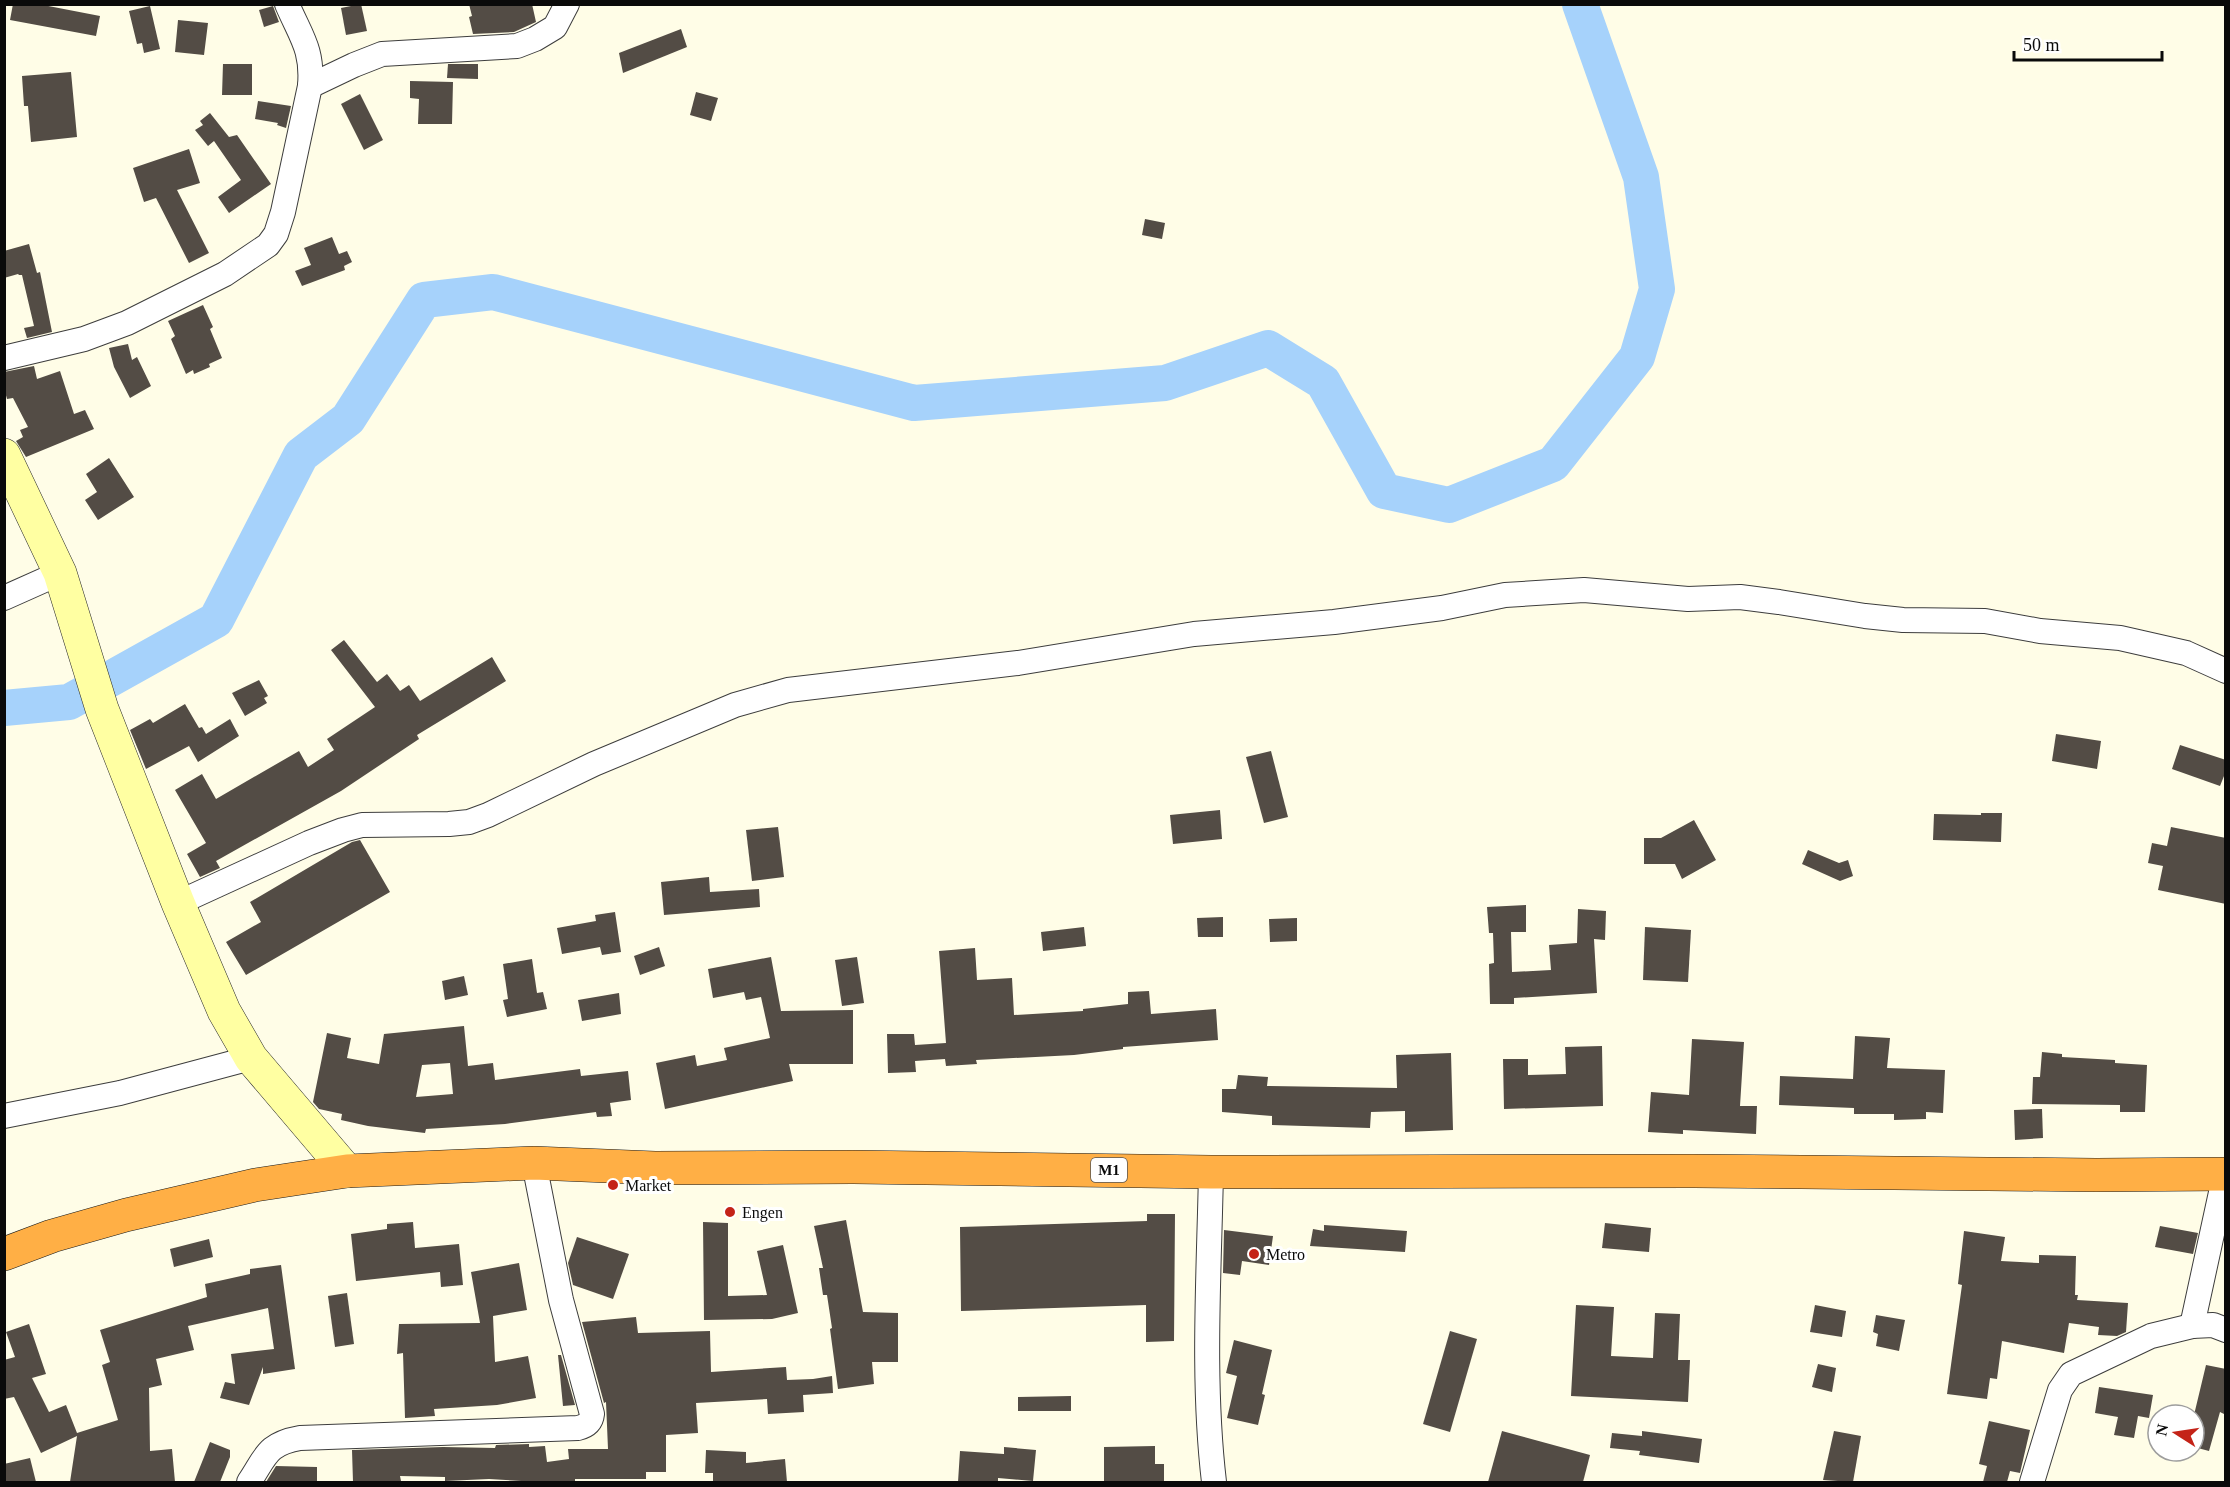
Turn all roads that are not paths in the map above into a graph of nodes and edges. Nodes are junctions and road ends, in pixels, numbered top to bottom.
1 (287, 4) edge
2 (567, 4) edge
3 (310, 86) junction
4 (4, 358) edge
5 (4, 455) edge
6 (60, 573) junction
7 (4, 598) edge
8 (2226, 671) edge
9 (178, 903) junction
10 (251, 1058) junction
11 (4, 1116) edge
12 (534, 1163) junction
13 (347, 1171) junction
14 (1211, 1172) junction
15 (2225, 1174) edge
16 (4, 1254) edge
17 (2192, 1326) junction
18 (2226, 1330) edge
19 (249, 1482) edge
20 (1214, 1482) edge
21 (2032, 1482) edge

1 - 3 street
2 - 3 street
3 - 4 street
5 - 6 street
6 - 7 street
6 - 9 street
8 - 9 street
9 - 10 street
10 - 11 street
10 - 13 street
12 - 13 highway, M1
12 - 14 highway, M1
12 - 19 street
13 - 16 highway, M1
14 - 15 highway, M1
14 - 20 street
15 - 17 street
17 - 18 street
17 - 21 street

